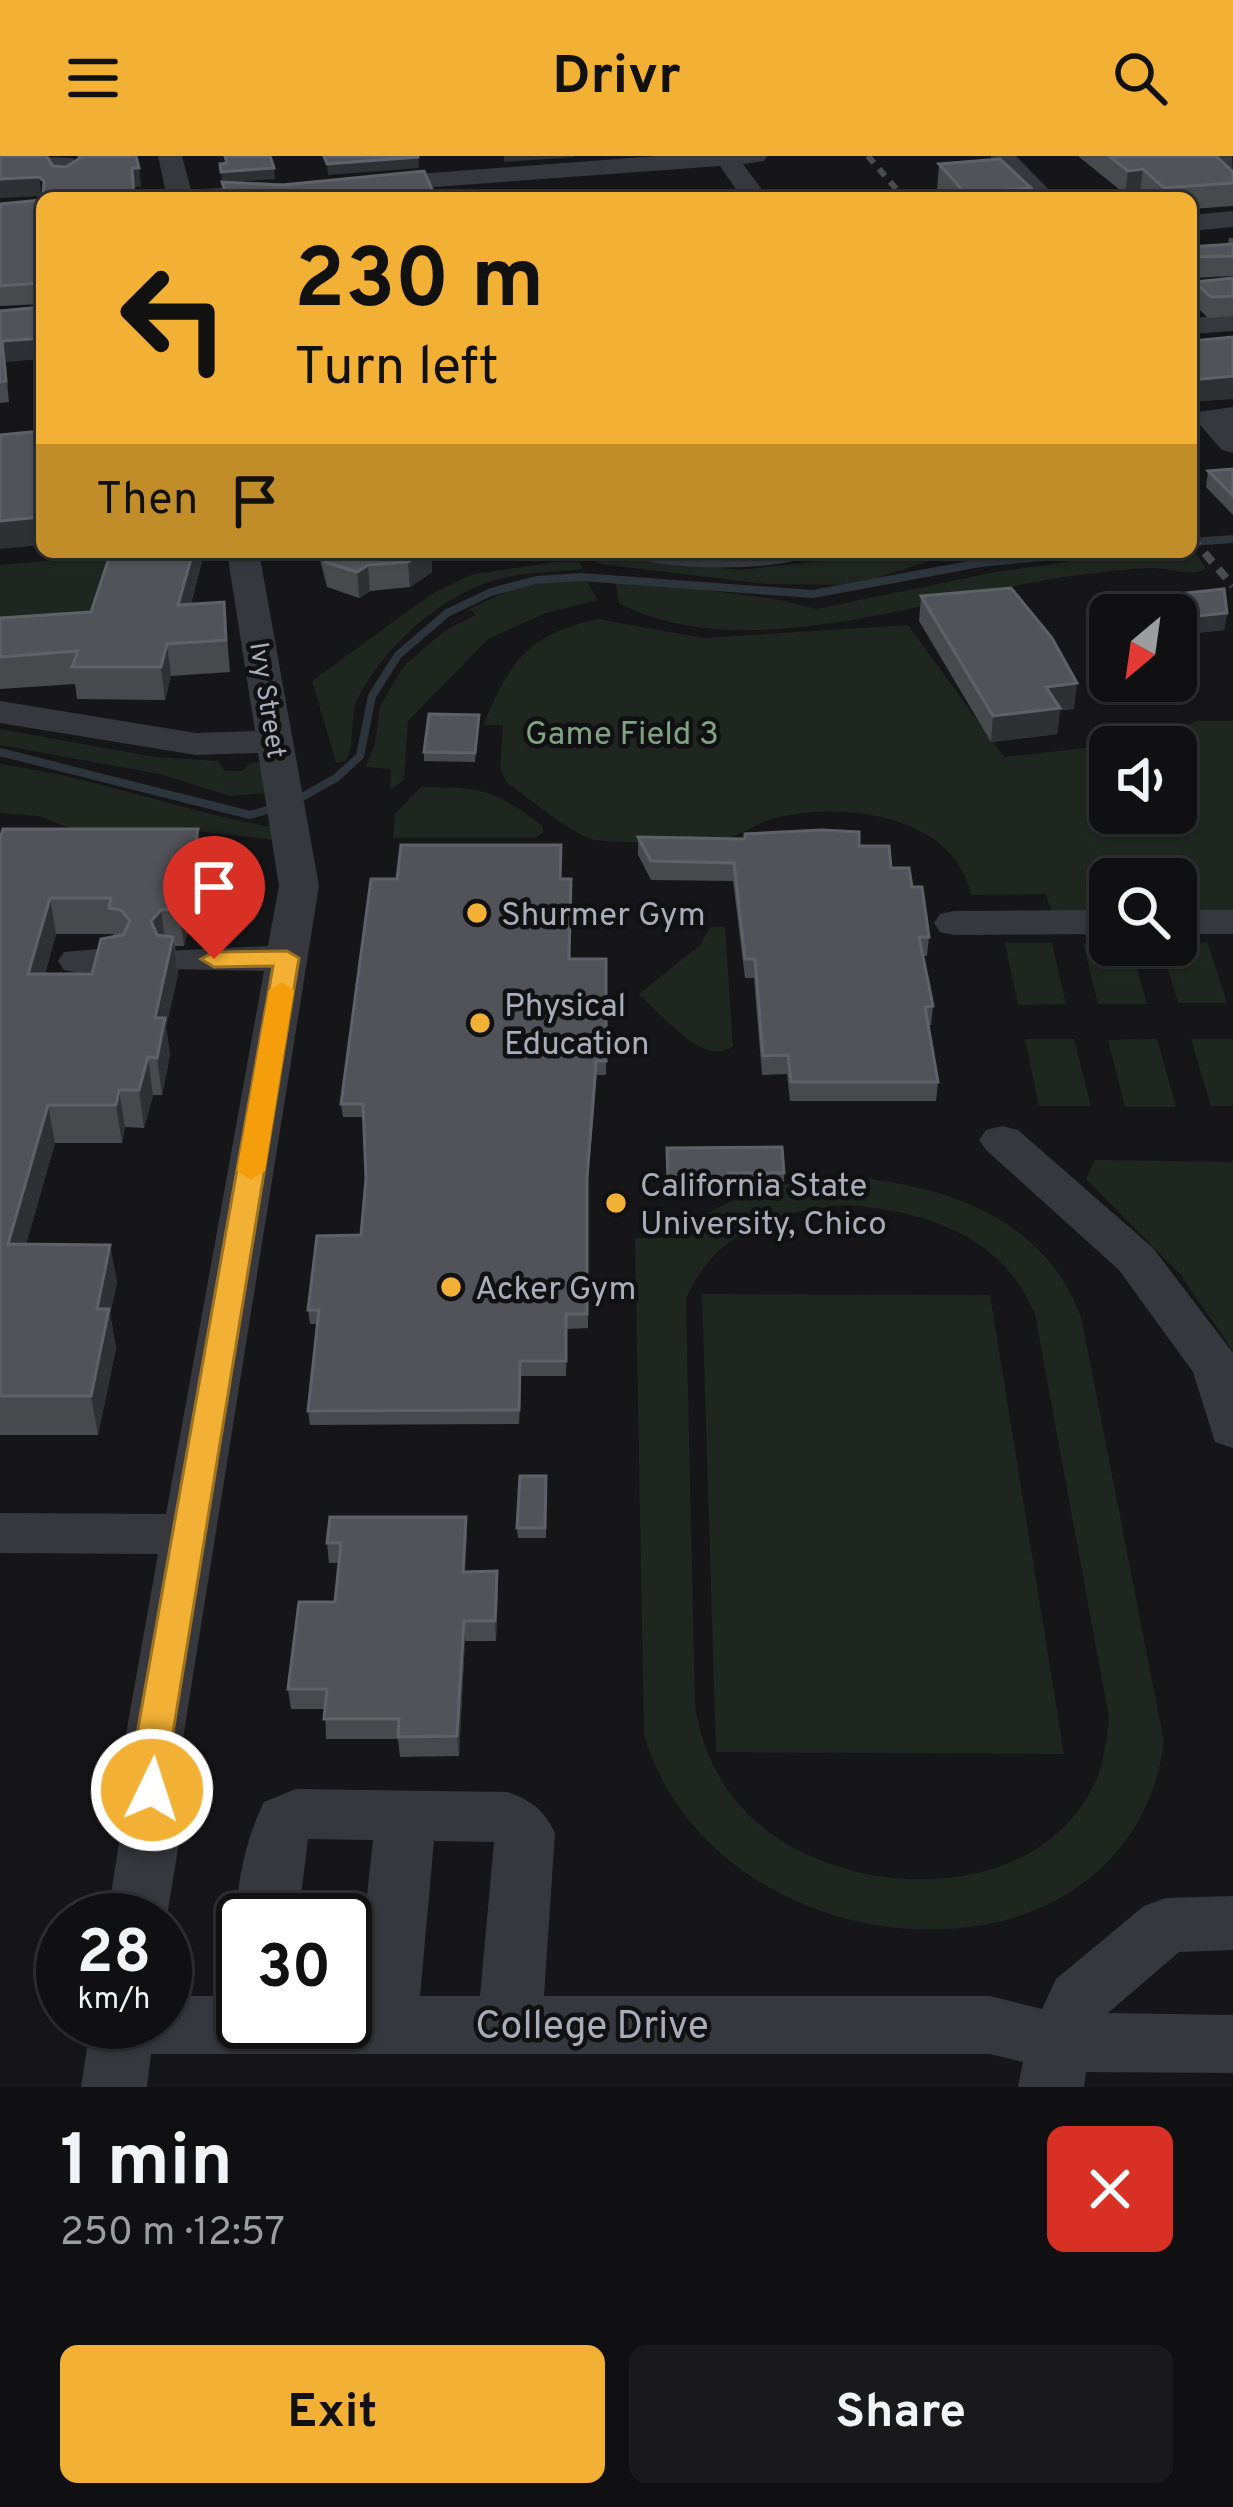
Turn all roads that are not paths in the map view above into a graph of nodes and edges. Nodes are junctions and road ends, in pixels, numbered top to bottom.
1 (40, 156) edge
2 (170, 156) edge
3 (755, 156) edge
4 (1002, 156) edge
5 (726, 157) edge
6 (66, 175) edge
7 (456, 177) edge
8 (344, 186) edge
9 (299, 190) edge
10 (180, 192) edge
11 (270, 192) edge
12 (750, 192) edge
13 (1038, 192) edge
14 (1233, 219) edge
15 (1197, 222) edge
16 (1233, 286) edge
17 (1197, 289) edge
18 (1233, 323) edge
19 (1197, 326) edge
20 (1233, 341) edge
21 (1197, 344) edge
22 (1233, 416) edge
23 (1233, 444) edge
24 (243, 558) edge
25 (0, 712) edge
26 (274, 742) junction
27 (954, 922) dead end
28 (1089, 922) edge
29 (1197, 922) edge
30 (1233, 922) edge
31 (287, 958) junction
32 (181, 960) dead end
33 (1002, 1140) dead end
34 (1233, 1429) edge
35 (0, 1533) edge
36 (189, 1534) junction
37 (406, 1815) junction
38 (142, 1893) edge
39 (270, 1893) edge
40 (1233, 1923) edge
41 (510, 2024) junction
42 (372, 2025) edge
43 (385, 2025) junction
44 (1233, 2044) edge
45 (119, 2049) edge
46 (1055, 2065) edge
47 (114, 2087) edge

1 - 6 street
2 - 10 street
3 - 5 street
4 - 13 street
5 - 7 street
5 - 12 street
7 - 8 street
9 - 11 street
14 - 15 street
16 - 17 street
18 - 19 street
20 - 21 street
22 - 23 street
24 - 26 street, Ivy Street
25 - 26 street
26 - 31 street, Ivy Street
27 - 28 street
29 - 30 street
31 - 32 street
31 - 36 street, Ivy Street
33 - 34 street
35 - 36 street
36 - 38 street, Ivy Street
37 - 39 street
37 - 41 street
37 - 43 street
40 - 46 street
41 - 43 street, College Drive
41 - 46 street, College Drive
42 - 43 street, College Drive
44 - 46 street, College Drive
45 - 47 street

